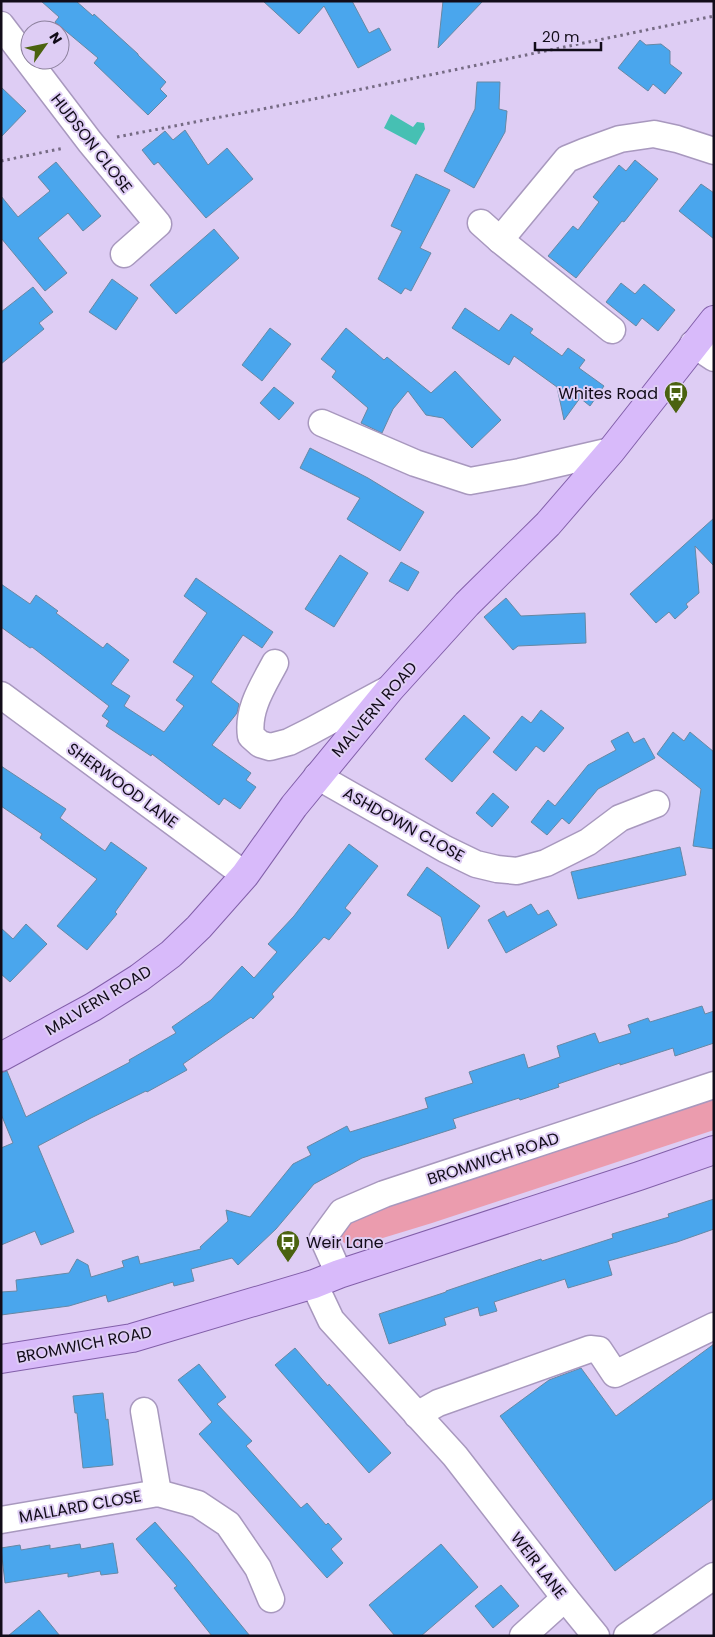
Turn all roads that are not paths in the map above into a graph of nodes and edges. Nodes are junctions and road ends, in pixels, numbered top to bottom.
1 (1, 25) edge
2 (714, 151) edge
3 (481, 223) dead end
4 (500, 240) junction
5 (124, 254) dead end
6 (714, 320) edge
7 (612, 330) dead end
8 (704, 351) edge
9 (322, 423) dead end
10 (611, 451) junction
11 (275, 663) dead end
12 (390, 689) junction
13 (1, 696) edge
14 (317, 776) junction
15 (656, 804) dead end
16 (245, 875) junction
17 (1, 1057) edge
18 (714, 1085) edge
19 (714, 1150) edge
20 (327, 1279) junction
21 (714, 1326) edge
22 (1, 1359) edge
23 (144, 1411) dead end
24 (418, 1415) junction
25 (158, 1493) junction
26 (1, 1520) edge
27 (714, 1576) edge
28 (565, 1598) junction
29 (271, 1599) dead end
30 (523, 1636) edge
31 (596, 1636) edge
32 (627, 1636) edge

1 - 5 street, HUDSON CLOSE
2 - 4 street
3 - 4 street
4 - 7 street
6 - 8 main road, MALVERN ROAD
8 - 10 main road, MALVERN ROAD
9 - 10 street
10 - 12 main road, MALVERN ROAD
11 - 12 street
12 - 14 main road, MALVERN ROAD
13 - 16 street, SHERWOOD LANE
14 - 15 street, ASHDOWN CLOSE
14 - 16 main road, MALVERN ROAD
16 - 17 main road, MALVERN ROAD
18 - 20 street, BROMWICH ROAD
19 - 20 main road, BROMWICH ROAD
20 - 22 main road, BROMWICH ROAD
20 - 24 street, WEIR LANE
21 - 24 street
23 - 25 street, MALLARD CLOSE
24 - 28 street, WEIR LANE
25 - 26 street, MALLARD CLOSE
25 - 29 street, MALLARD CLOSE
27 - 32 street
28 - 30 street
28 - 31 street, WEIR LANE

